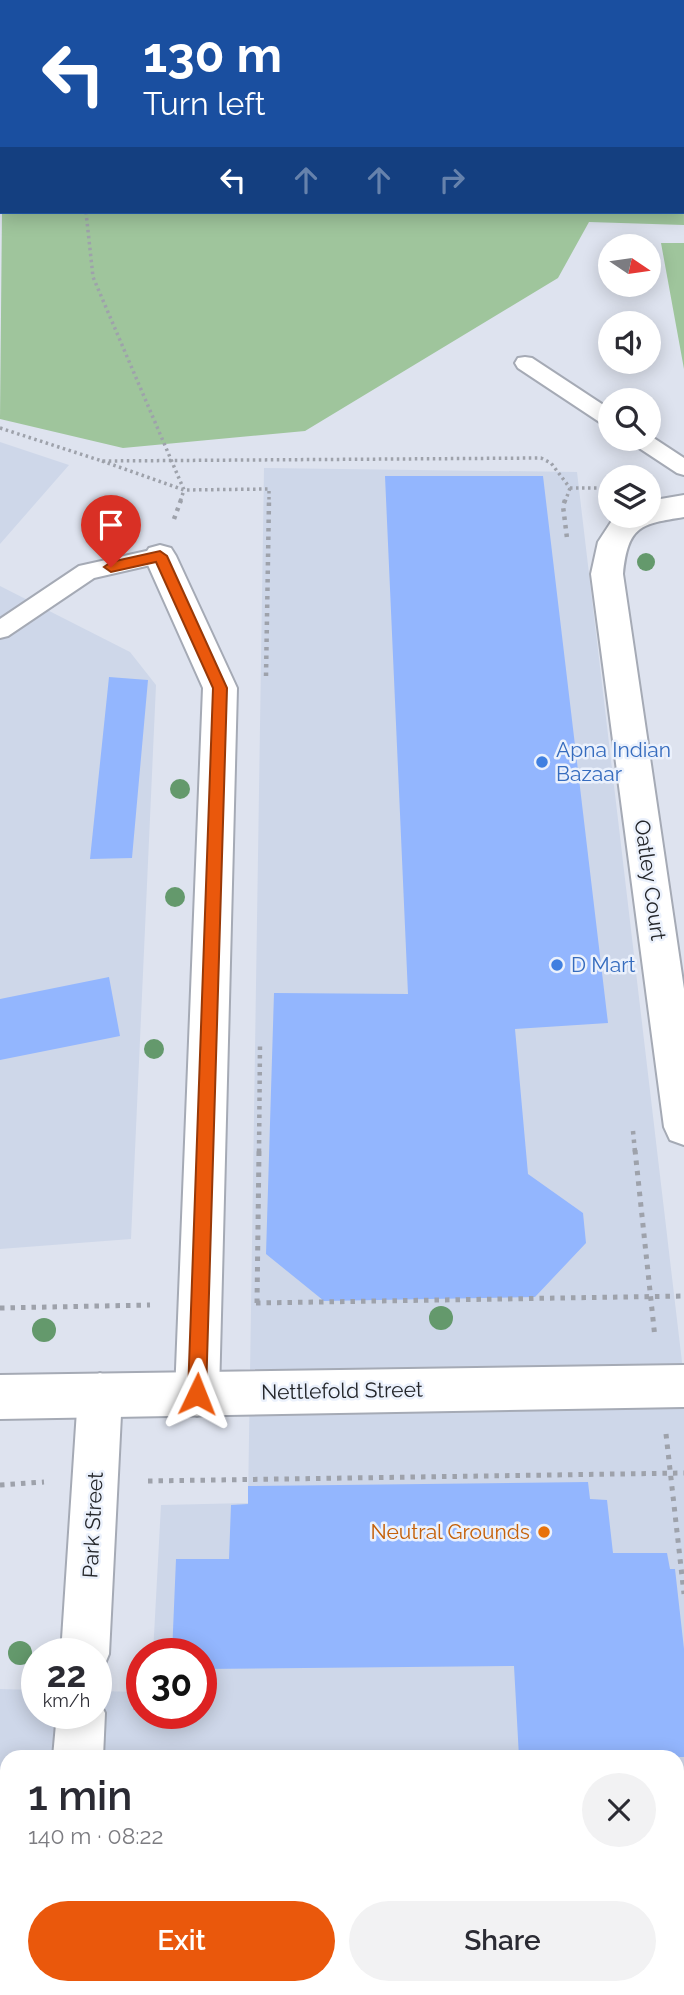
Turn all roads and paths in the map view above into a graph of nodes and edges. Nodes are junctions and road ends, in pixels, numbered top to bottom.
1 (86, 214) edge
2 (524, 363) dead end
3 (598, 411) edge
4 (0, 428) edge
5 (658, 451) edge
6 (172, 459) junction
7 (684, 468) edge
8 (598, 488) edge
9 (184, 490) dead end
10 (684, 506) edge
11 (661, 510) edge
12 (623, 528) edge
13 (160, 556) joint
14 (0, 630) edge
15 (684, 1127) edge
16 (684, 1296) edge
17 (199, 1304) junction
18 (0, 1308) edge
19 (684, 1386) edge
20 (197, 1394) junction
21 (100, 1395) junction
22 (0, 1397) edge
23 (684, 1473) edge
24 (95, 1482) junction
25 (0, 1485) edge
26 (86, 1638) edge
27 (80, 1729) edge
28 (78, 1750) edge

1 - 6 path
2 - 3 lane
4 - 6 path
5 - 7 lane
6 - 8 path
6 - 9 path
10 - 11 street
12 - 15 street, Oatley Court
13 - 14 lane
13 - 17 street
16 - 17 path
17 - 18 path
17 - 20 street
19 - 20 street, Nettlefold Street
20 - 21 street, Nettlefold Street
21 - 22 street, Nettlefold Street
21 - 24 street, Park Street
23 - 24 path
24 - 25 path
24 - 26 street, Park Street
27 - 28 street

